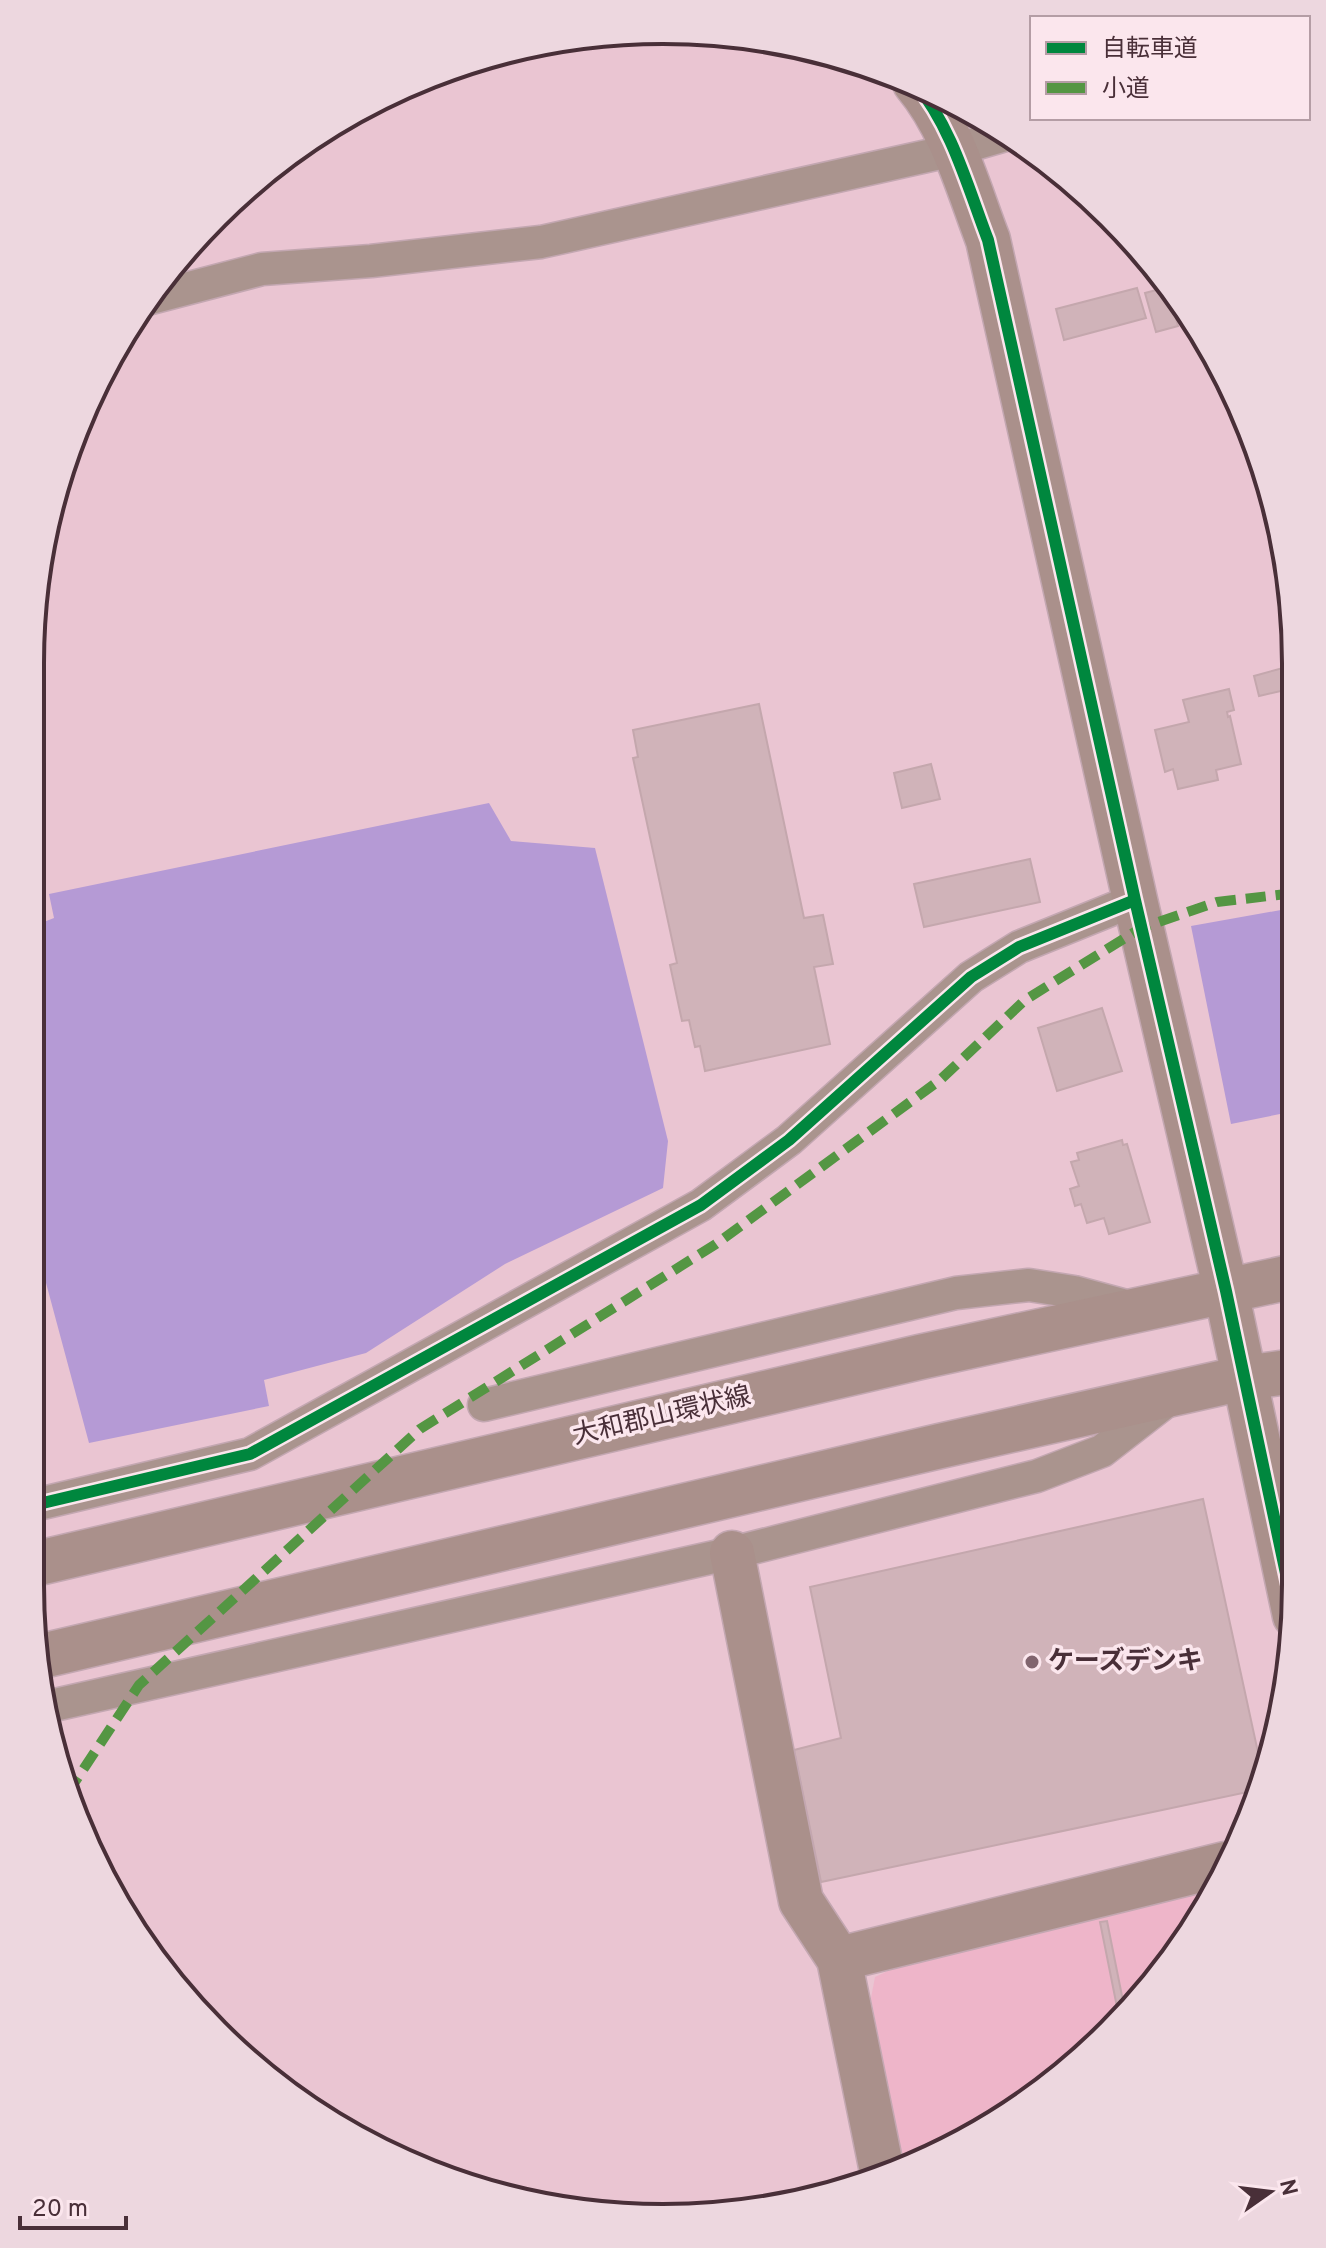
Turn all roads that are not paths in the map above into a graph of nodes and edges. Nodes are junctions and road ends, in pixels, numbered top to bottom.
1 (931, 105) edge
2 (992, 139) edge
3 (954, 150) junction
4 (166, 294) edge
5 (1135, 900) junction
6 (1282, 1279) edge
7 (1226, 1291) junction
8 (1138, 1310) junction
9 (1282, 1373) edge
10 (1243, 1378) junction
11 (1178, 1392) junction
12 (484, 1405) dead end
13 (44, 1503) edge
14 (732, 1553) junction
15 (1282, 1556) edge
16 (44, 1562) edge
17 (48, 1655) edge
18 (56, 1705) edge
19 (1214, 1867) edge
20 (839, 1959) junction
21 (881, 2164) edge

1 - 3 street
2 - 3 street
3 - 4 street
3 - 5 street
5 - 7 street
5 - 13 street
6 - 7 street, 大和郡山環状線
7 - 8 street, 大和郡山環状線
7 - 10 street
8 - 12 street
8 - 16 street, 大和郡山環状線
9 - 10 street
10 - 11 street
10 - 15 street
11 - 14 street
11 - 17 street
14 - 18 street
14 - 20 street
19 - 20 street
20 - 21 street

